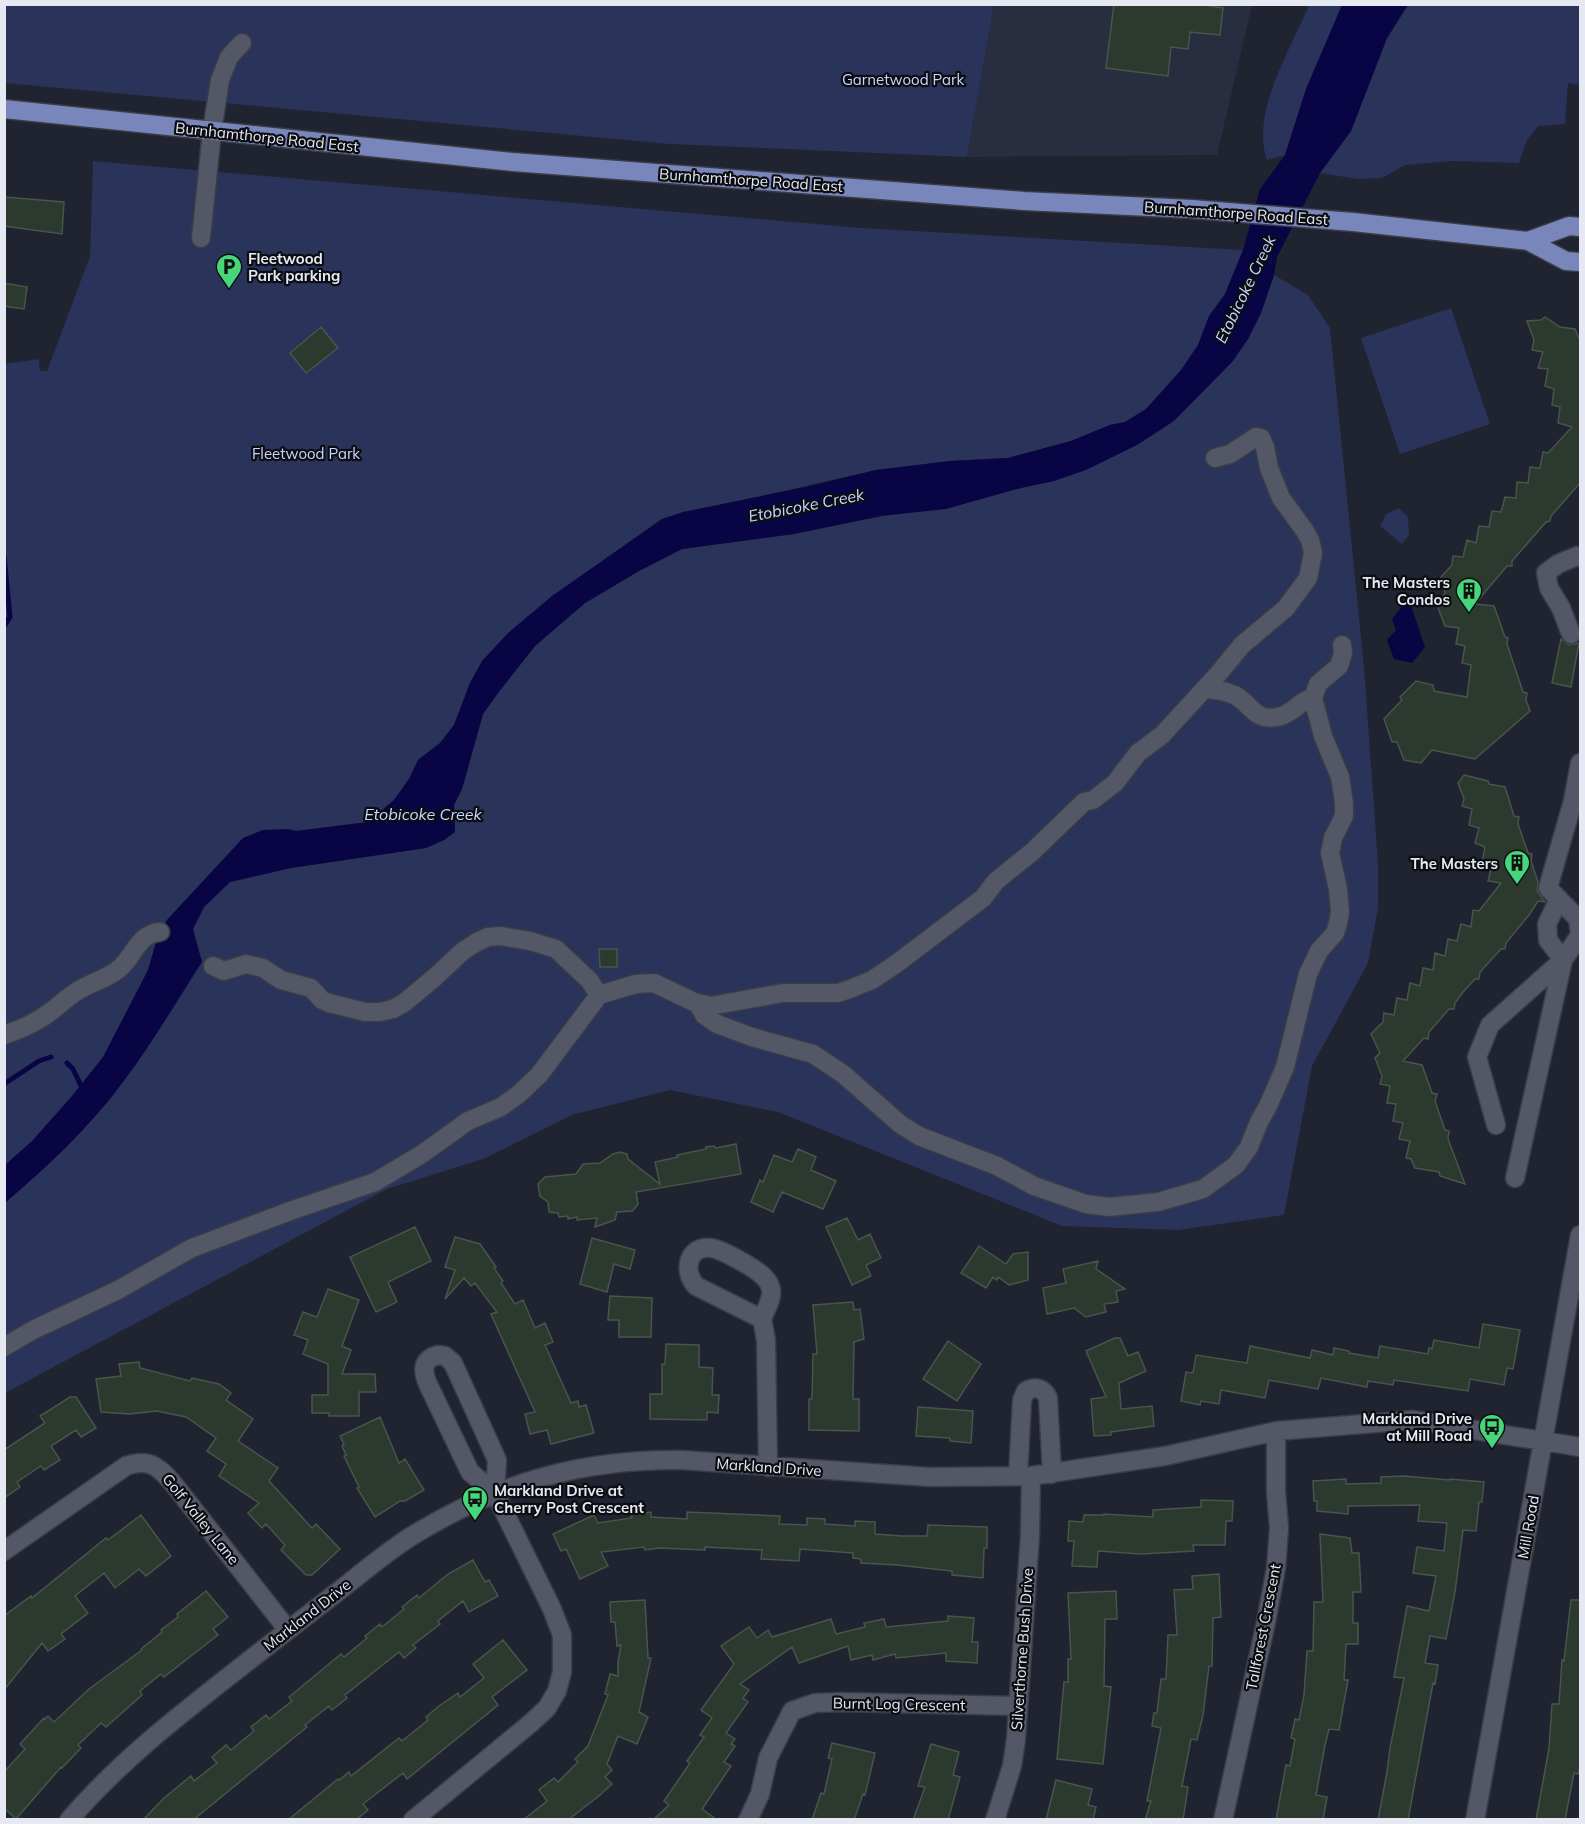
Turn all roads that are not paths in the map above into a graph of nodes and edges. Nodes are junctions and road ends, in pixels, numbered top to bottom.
1 (242, 43) dead end
2 (4, 109) edge
3 (212, 131) junction
4 (1581, 227) edge
5 (201, 238) dead end
6 (1528, 241) junction
7 (1581, 262) edge
8 (1215, 458) dead end
9 (1581, 557) edge
10 (1571, 634) dead end
11 (1342, 645) dead end
12 (1206, 688) junction
13 (1313, 698) junction
14 (1581, 763) edge
15 (1577, 802) edge
16 (1559, 899) junction
17 (160, 932) dead end
18 (1563, 960) junction
19 (213, 966) dead end
20 (599, 995) junction
21 (698, 1003) junction
22 (4, 1035) edge
23 (1496, 1125) dead end
24 (1515, 1178) dead end
25 (1581, 1235) edge
26 (762, 1319) junction
27 (4, 1347) edge
28 (1276, 1431) junction
29 (1544, 1440) junction
30 (1581, 1447) edge
31 (768, 1467) junction
32 (1052, 1474) junction
33 (1024, 1476) junction
34 (495, 1493) junction
35 (4, 1551) edge
36 (288, 1630) junction
37 (1017, 1706) junction
38 (69, 1820) edge
39 (413, 1820) edge
40 (748, 1820) edge
41 (995, 1820) edge
42 (1223, 1820) edge
43 (1474, 1820) edge

1 - 3 street
2 - 3 main road, Burnhamthorpe Road East
3 - 5 street
3 - 6 main road, Burnhamthorpe Road East
4 - 6 main road
6 - 7 main road
8 - 12 street
9 - 10 street
11 - 13 street
12 - 13 street
12 - 21 street
13 - 21 street
14 - 15 street
15 - 16 street
16 - 18 street
16 - 18 street
17 - 22 street
18 - 23 street
18 - 24 street
19 - 20 street
20 - 21 street
20 - 27 street
25 - 29 street, Mill Road
26 - 26 street
26 - 31 street
28 - 29 street, Markland Drive
28 - 32 street, Markland Drive
28 - 42 street, Tallforest Crescent
29 - 30 street, Markland Drive
29 - 43 street, Mill Road
31 - 33 street, Markland Drive
31 - 34 street, Markland Drive
32 - 33 street, Markland Drive
32 - 33 street, Silverthorne Bush Drive
33 - 37 street, Silverthorne Bush Drive
34 - 34 street
34 - 36 street, Markland Drive
34 - 39 street
35 - 36 street, Golf Valley Lane
36 - 38 street, Markland Drive
37 - 40 street, Burnt Log Crescent
37 - 41 street, Silverthorne Bush Drive

